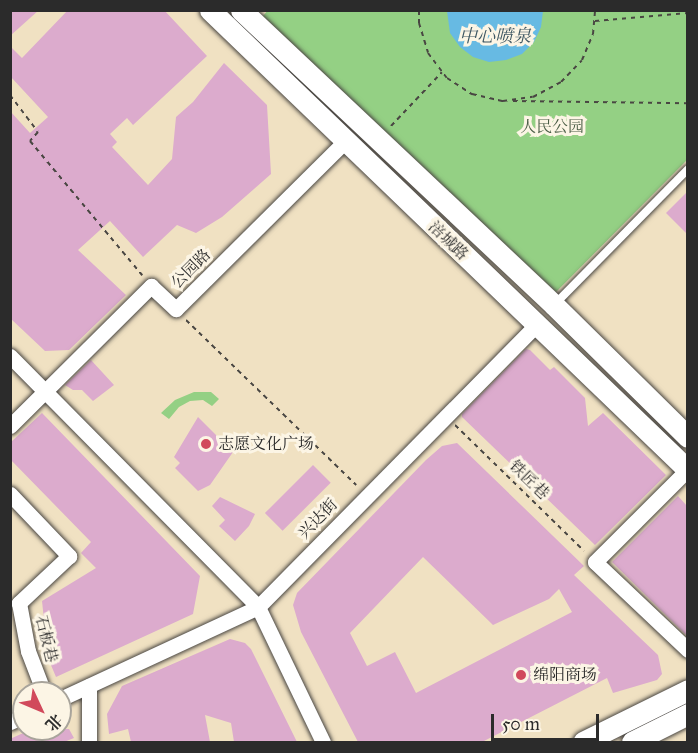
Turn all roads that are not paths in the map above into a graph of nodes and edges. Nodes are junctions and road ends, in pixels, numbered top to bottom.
1 (210, 10) edge
2 (241, 10) edge
3 (344, 142) junction
4 (687, 170) edge
5 (554, 305) junction
6 (537, 325) junction
7 (10, 356) edge
8 (47, 393) junction
9 (10, 426) edge
10 (687, 437) edge
11 (687, 470) edge
12 (10, 494) edge
13 (258, 607) junction
14 (687, 650) edge
15 (39, 681) edge
16 (89, 686) junction
17 (687, 690) edge
18 (72, 694) edge
19 (687, 714) edge
20 (90, 742) edge
21 (323, 742) edge
22 (583, 742) edge
23 (632, 742) edge

1 - 3 street, 涪城路
2 - 5 street, 涪城路
3 - 6 street, 涪城路
3 - 8 street, 公园路
4 - 5 lane
5 - 10 street, 涪城路
6 - 11 street, 涪城路
6 - 13 street, 兴达街
7 - 8 street
8 - 9 street, 公园路
8 - 13 street
11 - 14 street
12 - 15 street, 石板巷
13 - 16 street, 兴达街
13 - 21 street
16 - 18 street, 兴达街
16 - 20 street
17 - 22 street
19 - 23 street

